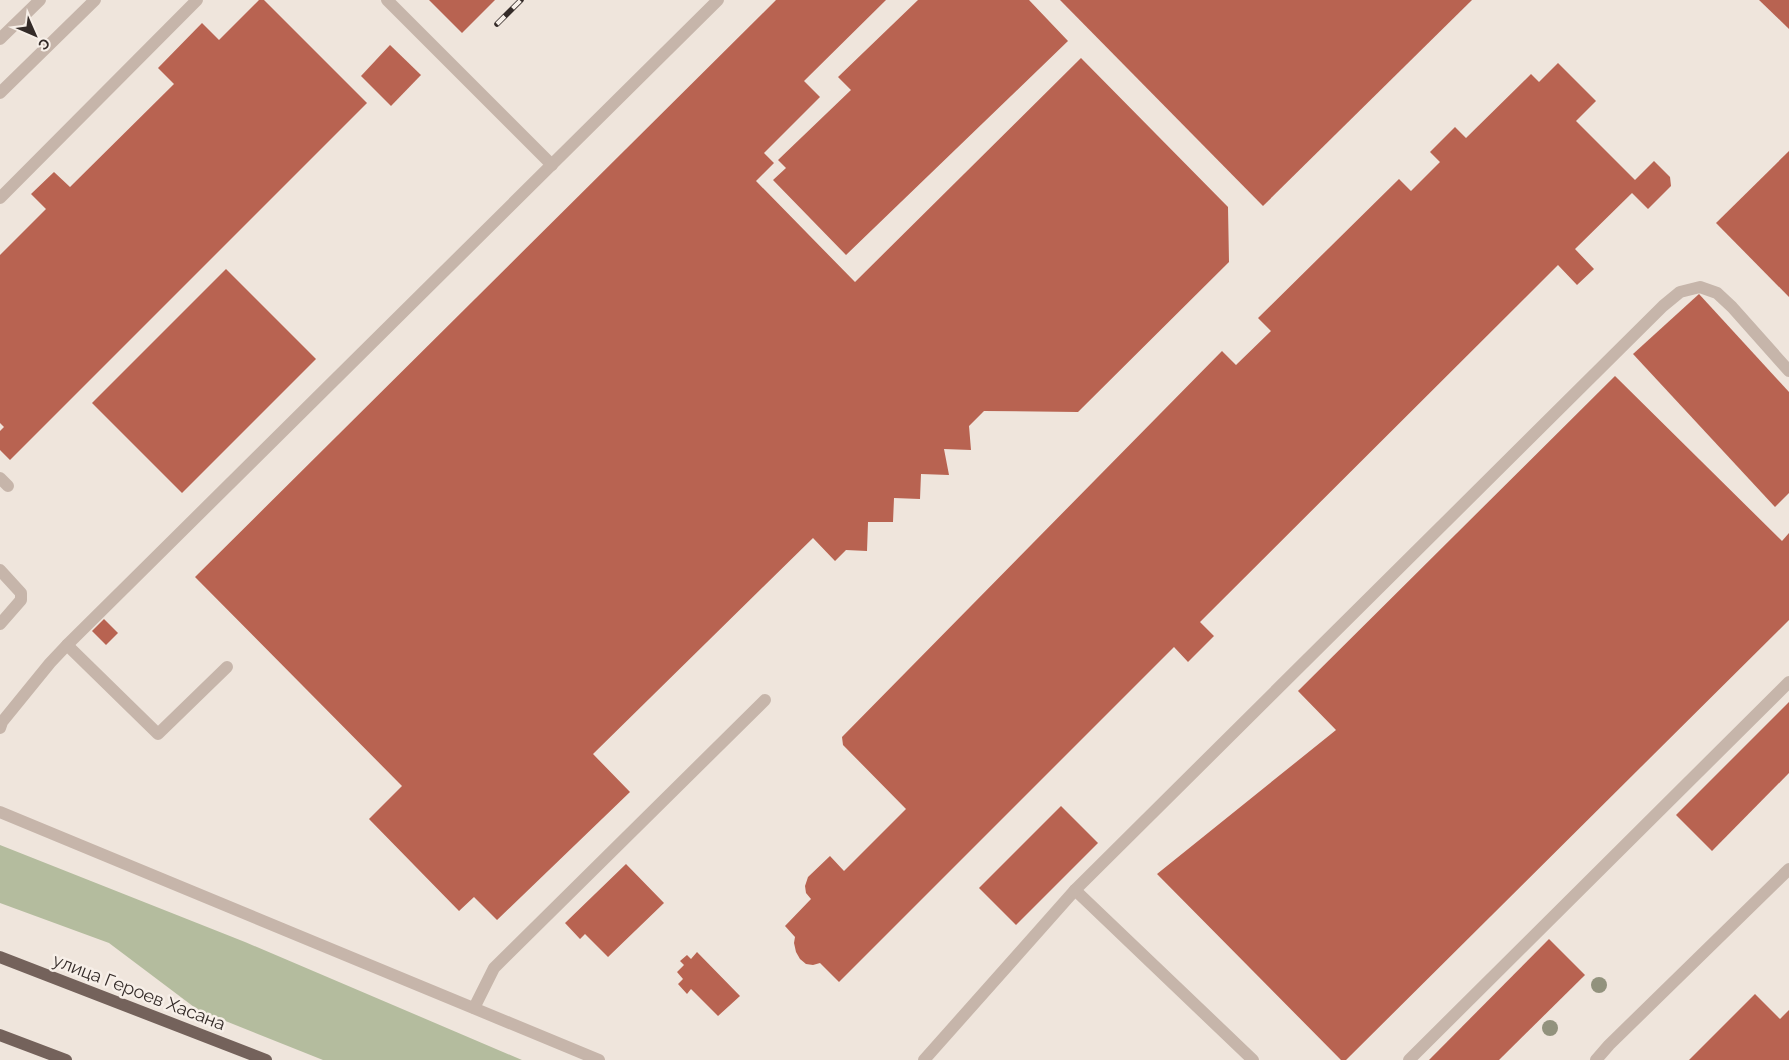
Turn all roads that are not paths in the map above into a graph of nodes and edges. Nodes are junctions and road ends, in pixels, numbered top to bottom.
1 (40, 0) edge
2 (95, 0) edge
3 (197, 0) edge
4 (387, 0) edge
5 (718, 0) edge
6 (0, 40) edge
7 (0, 93) edge
8 (552, 165) junction
9 (0, 198) edge
10 (1789, 371) edge
11 (0, 570) edge
12 (0, 624) edge
13 (67, 646) junction
14 (227, 667) dead end
15 (1789, 682) edge
16 (765, 700) dead end
17 (0, 728) edge
18 (0, 812) edge
19 (1789, 869) edge
20 (1075, 890) junction
21 (0, 956) edge
22 (474, 1008) junction
23 (0, 1035) edge
24 (66, 1060) edge
25 (266, 1060) edge
26 (599, 1060) edge
27 (924, 1060) edge
28 (1253, 1060) edge
29 (1409, 1060) edge
30 (1596, 1060) edge

1 - 6 lane
2 - 7 lane
3 - 9 lane
4 - 8 lane
5 - 8 lane
8 - 13 lane
10 - 20 lane
11 - 12 lane
13 - 14 lane
13 - 17 lane
15 - 29 lane
16 - 22 lane
18 - 22 lane
19 - 30 lane
20 - 27 lane
20 - 28 lane
21 - 25 main road, улица Героев Хасана
22 - 26 lane
23 - 24 main road

